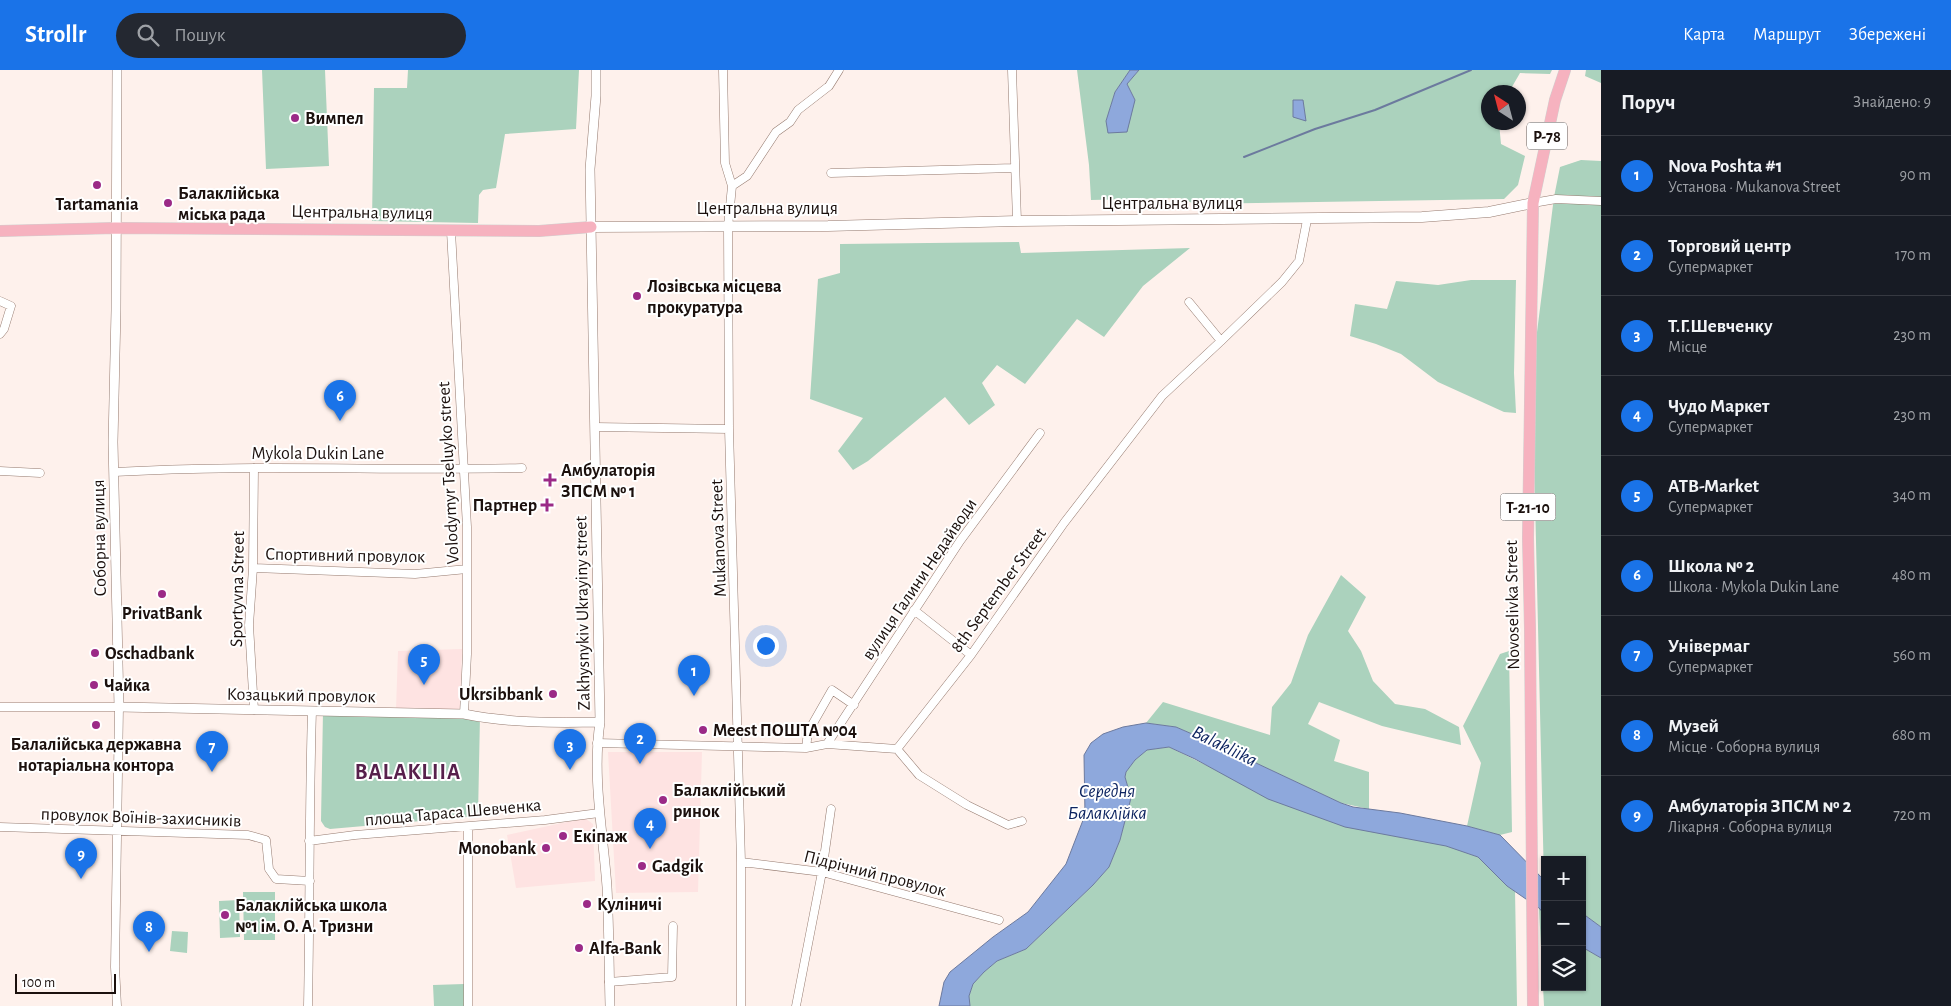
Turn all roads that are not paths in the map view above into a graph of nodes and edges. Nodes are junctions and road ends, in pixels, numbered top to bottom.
1 (117, 70) edge
2 (596, 70) edge
3 (722, 70) edge
4 (839, 70) edge
5 (1012, 70) edge
6 (1564, 70) edge
7 (1014, 168) junction
8 (831, 173) dead end
9 (732, 186) junction
10 (1601, 201) edge
11 (1533, 203) junction
12 (1307, 220) junction
13 (1017, 221) junction
14 (728, 226) junction
15 (591, 227) junction
16 (116, 228) junction
17 (0, 230) edge
18 (451, 231) junction
19 (0, 301) edge
20 (1189, 302) dead end
21 (0, 334) edge
22 (1221, 341) junction
23 (595, 427) junction
24 (730, 429) junction
25 (1040, 433) dead end
26 (254, 468) junction
27 (522, 468) dead end
28 (463, 469) junction
29 (0, 471) edge
30 (114, 472) junction
31 (40, 473) dead end
32 (253, 568) junction
33 (467, 569) junction
34 (914, 610) junction
35 (971, 655) junction
36 (854, 705) junction
37 (0, 707) edge
38 (119, 707) junction
39 (254, 710) junction
40 (312, 711) junction
41 (464, 714) junction
42 (600, 722) junction
43 (597, 743) junction
44 (827, 744) junction
45 (739, 746) junction
46 (806, 748) junction
47 (897, 749) junction
48 (831, 809) dead end
49 (599, 813) junction
50 (1022, 821) dead end
51 (468, 827) junction
52 (0, 828) edge
53 (118, 830) junction
54 (309, 841) junction
55 (741, 862) junction
56 (822, 872) junction
57 (310, 881) junction
58 (999, 920) dead end
59 (673, 926) dead end
60 (609, 982) junction
61 (117, 1006) edge
62 (308, 1006) edge
63 (468, 1006) edge
64 (610, 1006) edge
65 (740, 1006) edge
66 (796, 1006) edge
67 (1533, 1006) edge

1 - 16 street, Соборна вулиця
2 - 15 street, Zakhysnykiv Ukrayiny street
3 - 9 street, Mukanova Street
4 - 9 street
5 - 7 street
6 - 11 main road, Р-78
7 - 8 street
7 - 13 street
9 - 14 street, Mukanova Street
10 - 11 street
11 - 12 main road, Центральна вулиця
11 - 67 main road, Novoselivka Street / Т-21-10
12 - 13 main road, Центральна вулиця
12 - 22 street, 8th September Street
13 - 14 main road, Центральна вулиця
14 - 15 main road, Центральна вулиця
14 - 24 street, Mukanova Street
15 - 18 main road, Центральна вулиця
15 - 23 street, Zakhysnykiv Ukrayiny street
16 - 17 main road, Центральна вулиця
16 - 18 main road, Центральна вулиця
16 - 30 street, Соборна вулиця
18 - 28 street, Volodymyr Tseluyko street
19 - 21 street
20 - 22 street
22 - 35 street, 8th September Street
23 - 24 street
23 - 42 street, Zakhysnykiv Ukrayiny street
24 - 45 street, Mukanova Street
25 - 34 street, вулиця Галини Недайводи
26 - 28 street, Mykola Dukin Lane
26 - 30 street, Mykola Dukin Lane
26 - 32 street, Sportyvna Street
27 - 28 street, Mykola Dukin Lane
28 - 33 street, Volodymyr Tseluyko street
29 - 31 street
30 - 38 street, Соборна вулиця
32 - 33 street, Спортивний провулок
32 - 39 street, Sportyvna Street
33 - 41 street, Volodymyr Tseluyko street
34 - 35 street
34 - 36 street, вулиця Галини Недайводи
35 - 47 street, 8th September Street
36 - 44 street, вулиця Галини Недайводи
36 - 46 street
37 - 38 street, Козацький провулок
38 - 39 street, Козацький провулок
38 - 53 street, Соборна вулиця
39 - 40 street, Козацький провулок
40 - 41 street, Козацький провулок
40 - 54 street
41 - 42 street, Козацький провулок
42 - 43 street, Zakhysnykiv Ukrayiny street
43 - 45 street
43 - 49 street, Zakhysnykiv Ukrayiny street
44 - 46 street
44 - 47 street
45 - 46 street
45 - 55 street, Mukanova Street
47 - 50 street
48 - 56 street
49 - 51 street, площа Тараса Шевченка
49 - 60 street, Zakhysnykiv Ukrayiny street
51 - 54 street, площа Тараса Шевченка
51 - 63 street
52 - 53 street, провулок Воїнів-захисників
53 - 57 street, провулок Воїнів-захисників
53 - 61 street, Соборна вулиця
54 - 57 street
55 - 56 street, Підрічний провулок
55 - 65 street, Mukanova Street
56 - 58 street, Підрічний провулок
56 - 66 street
57 - 62 street
59 - 60 street
60 - 64 street, Zakhysnykiv Ukrayiny street

